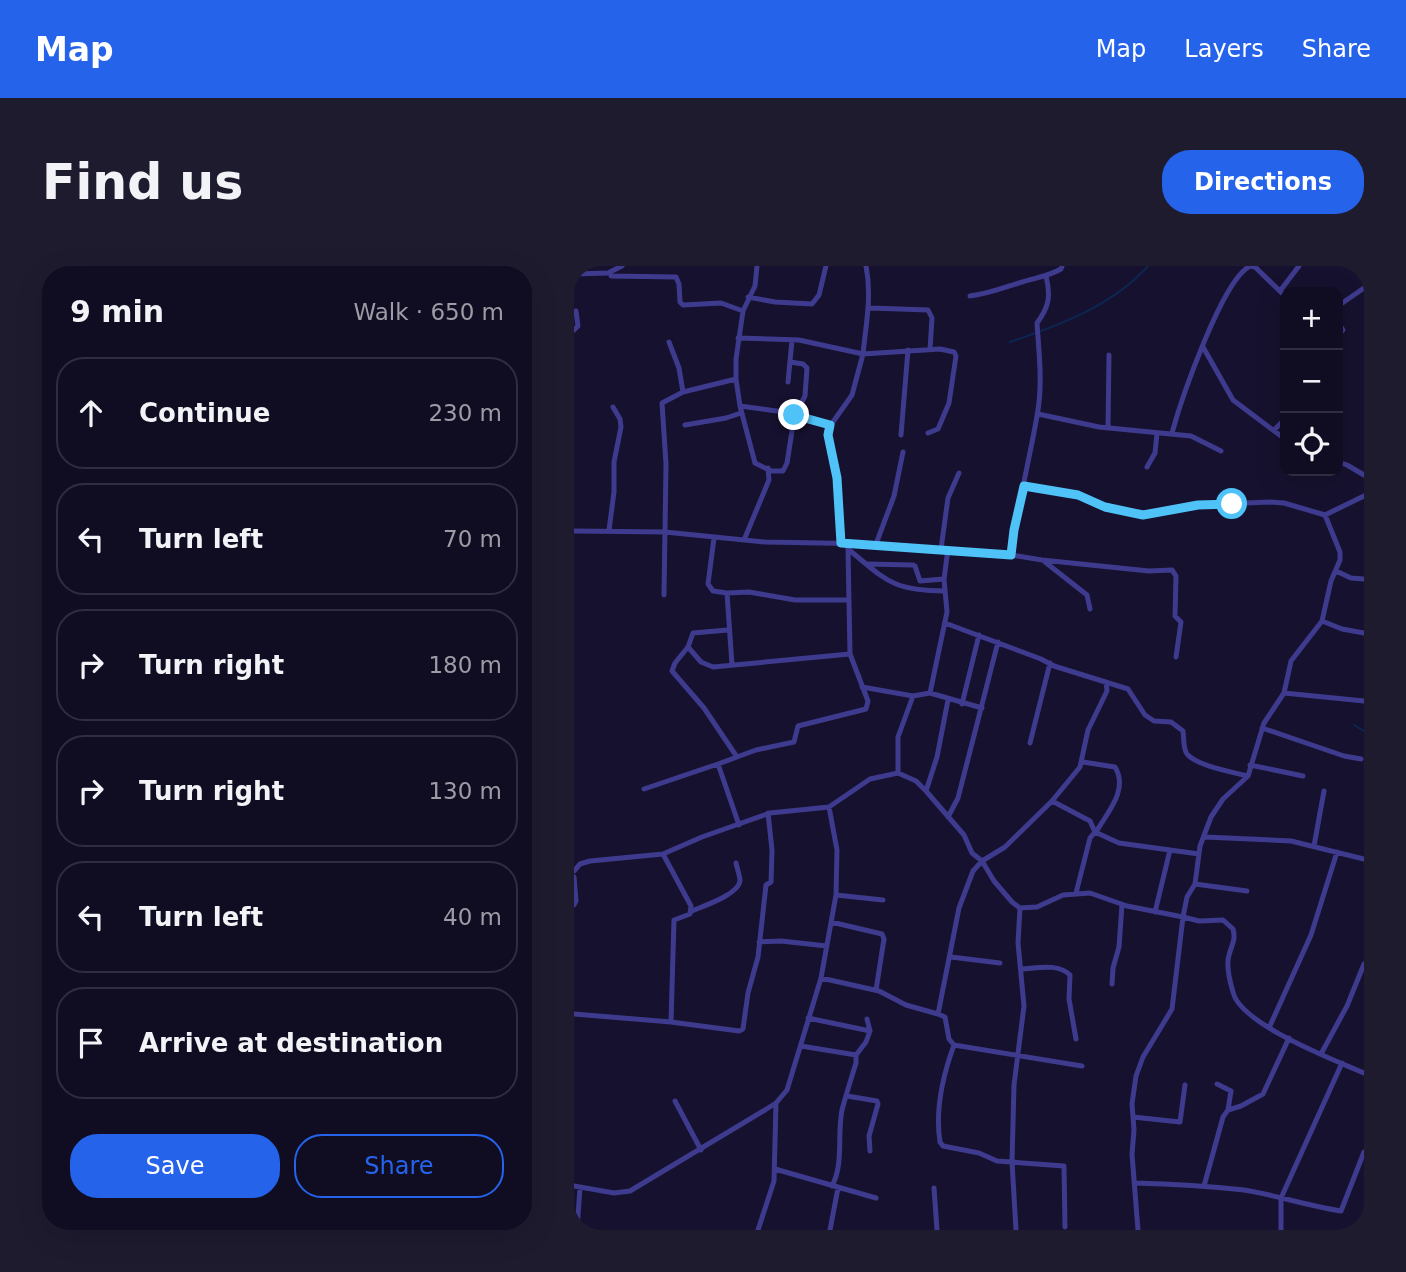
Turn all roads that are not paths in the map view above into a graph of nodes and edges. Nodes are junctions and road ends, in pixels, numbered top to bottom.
1 (622, 266) edge
2 (757, 266) edge
3 (826, 266) edge
4 (866, 266) edge
5 (1062, 266) edge
6 (1250, 266) edge
7 (1300, 266) edge
8 (574, 274) edge
9 (611, 276) dead end
10 (1046, 276) junction
11 (1283, 287) edge
12 (1364, 288) edge
13 (1280, 291) edge
14 (970, 296) dead end
15 (748, 297) junction
16 (1343, 303) edge
17 (870, 309) junction
18 (743, 311) junction
19 (576, 312) dead end
20 (574, 331) edge
21 (738, 338) junction
22 (792, 340) junction
23 (668, 342) dead end
24 (1203, 347) junction
25 (930, 349) junction
26 (908, 350) junction
27 (863, 355) junction
28 (1109, 355) dead end
29 (790, 362) junction
30 (736, 380) junction
31 (788, 382) dead end
32 (683, 392) junction
33 (613, 407) dead end
34 (741, 409) junction
35 (1038, 414) junction
36 (794, 415) junction
37 (1280, 424) edge
38 (685, 425) dead end
39 (830, 425) junction
40 (1108, 427) junction
41 (792, 430) dead end
42 (1274, 430) junction
43 (928, 433) dead end
44 (1157, 433) junction
45 (1172, 433) junction
46 (901, 435) dead end
47 (1280, 435) edge
48 (1221, 451) dead end
49 (903, 452) dead end
50 (1343, 464) edge
51 (1147, 467) dead end
52 (768, 468) junction
53 (959, 473) dead end
54 (1364, 475) edge
55 (1024, 486) junction
56 (1364, 496) edge
57 (1325, 514) junction
58 (609, 530) junction
59 (574, 531) edge
60 (665, 532) junction
61 (714, 538) junction
62 (744, 540) junction
63 (841, 543) junction
64 (876, 544) junction
65 (849, 546) junction
66 (944, 549) junction
67 (1011, 555) junction
68 (1042, 560) junction
69 (867, 564) junction
70 (1336, 571) junction
71 (944, 579) junction
72 (1364, 579) edge
73 (945, 591) junction
74 (727, 593) junction
75 (664, 594) dead end
76 (849, 600) junction
77 (1090, 609) dead end
78 (1322, 621) junction
79 (945, 623) junction
80 (728, 630) junction
81 (1364, 633) edge
82 (979, 635) junction
83 (998, 642) junction
84 (688, 647) junction
85 (850, 654) junction
86 (1175, 657) dead end
87 (1050, 663) junction
88 (732, 665) junction
89 (1106, 682) junction
90 (863, 687) junction
91 (930, 693) junction
92 (1284, 693) junction
93 (913, 696) junction
94 (948, 700) junction
95 (1364, 701) edge
96 (962, 704) junction
97 (982, 708) junction
98 (1262, 728) junction
99 (1030, 743) dead end
100 (737, 757) junction
101 (1361, 759) dead end
102 (1083, 761) junction
103 (718, 764) junction
104 (1251, 765) junction
105 (898, 773) junction
106 (1248, 776) junction
107 (1303, 776) dead end
108 (644, 789) dead end
109 (926, 791) junction
110 (1324, 791) dead end
111 (1052, 801) junction
112 (829, 807) junction
113 (768, 813) junction
114 (948, 817) junction
115 (739, 825) junction
116 (1095, 832) junction
117 (1205, 837) junction
118 (1314, 846) junction
119 (1170, 850) junction
120 (1337, 852) junction
121 (663, 854) junction
122 (1199, 854) junction
123 (1364, 859) edge
124 (982, 860) junction
125 (736, 863) dead end
126 (574, 871) edge
127 (574, 877) edge
128 (1195, 884) junction
129 (1247, 891) dead end
130 (1076, 893) junction
131 (836, 895) junction
132 (883, 900) dead end
133 (574, 905) edge
134 (1122, 905) junction
135 (1020, 908) junction
136 (692, 911) junction
137 (1154, 912) junction
138 (1183, 917) junction
139 (831, 922) junction
140 (759, 942) junction
141 (827, 946) junction
142 (951, 957) junction
143 (1000, 963) dead end
144 (1364, 964) edge
145 (1022, 969) junction
146 (821, 978) junction
147 (1112, 984) dead end
148 (876, 990) junction
149 (574, 1014) edge
150 (938, 1014) junction
151 (807, 1018) junction
152 (867, 1018) dead end
153 (671, 1022) junction
154 (1269, 1028) junction
155 (870, 1031) junction
156 (1289, 1038) junction
157 (1076, 1040) dead end
158 (954, 1045) junction
159 (801, 1046) junction
160 (1321, 1054) junction
161 (856, 1055) junction
162 (1018, 1056) junction
163 (1342, 1063) junction
164 (1082, 1066) dead end
165 (1364, 1073) edge
166 (1216, 1084) dead end
167 (1185, 1085) dead end
168 (847, 1096) junction
169 (675, 1101) dead end
170 (776, 1103) junction
171 (1228, 1110) junction
172 (1133, 1117) junction
173 (701, 1150) junction
174 (870, 1151) dead end
175 (1364, 1152) edge
176 (1012, 1162) junction
177 (775, 1169) junction
178 (1134, 1183) junction
179 (1204, 1186) junction
180 (577, 1187) edge
181 (835, 1187) junction
182 (934, 1188) dead end
183 (876, 1198) dead end
184 (1281, 1198) junction
185 (1065, 1227) dead end
186 (576, 1230) edge
187 (758, 1230) edge
188 (830, 1230) edge
189 (937, 1230) edge
190 (1016, 1230) edge
191 (1138, 1230) edge
192 (1281, 1230) edge

1 - 8 street
2 - 15 street
3 - 15 street
4 - 17 street
5 - 10 street
6 - 13 street
6 - 24 street
7 - 11 street
9 - 18 street
10 - 14 street
10 - 35 street
12 - 16 street
15 - 18 street
17 - 25 street
17 - 27 street
18 - 21 street
19 - 20 street
21 - 22 street
21 - 30 street
22 - 27 street
22 - 29 street
23 - 32 street
24 - 42 street
24 - 45 street
25 - 26 street
25 - 43 street
26 - 27 street
26 - 46 street
27 - 39 street
28 - 40 street
29 - 31 street
29 - 36 street
30 - 32 street
30 - 34 street
32 - 60 street
33 - 58 street
34 - 36 street
34 - 38 street
34 - 52 street
35 - 40 street
35 - 55 street
36 - 39 street
37 - 42 street
39 - 63 street
40 - 44 street
41 - 52 street
42 - 47 street
44 - 45 street
44 - 51 street
45 - 48 street
49 - 64 street
50 - 54 street
52 - 62 street
53 - 66 street
55 - 57 street
55 - 67 street
56 - 57 street
57 - 70 street
58 - 59 street
58 - 60 street
60 - 61 street
60 - 75 street
61 - 62 street
61 - 74 street
62 - 63 street
63 - 65 street
64 - 65 street
64 - 66 street
65 - 69 street
65 - 76 street
66 - 67 street
66 - 71 street
67 - 68 street
68 - 77 street
68 - 86 street
69 - 71 street
69 - 73 street
70 - 72 street
70 - 78 street
71 - 73 street
73 - 79 street
74 - 76 street
74 - 80 street
76 - 85 street
78 - 81 street
78 - 92 street
79 - 82 street
79 - 91 street
80 - 84 street
80 - 88 street
82 - 83 street
82 - 96 street
83 - 87 street
83 - 97 street
84 - 88 street
84 - 100 street
85 - 88 street
85 - 90 street
87 - 89 street
87 - 99 street
89 - 102 street
89 - 106 street
90 - 93 street
90 - 100 street
91 - 93 street
91 - 94 street
92 - 95 street
92 - 98 street
93 - 105 street
94 - 96 street
94 - 109 street
96 - 97 street
97 - 114 street
98 - 101 street
98 - 104 street
100 - 103 street
102 - 111 street
102 - 116 street
103 - 108 street
103 - 115 street
104 - 106 street
104 - 107 street
105 - 109 street
105 - 112 street
106 - 117 street
109 - 114 street
110 - 118 street
111 - 116 street
111 - 124 street
112 - 113 street
112 - 131 street
113 - 115 street
113 - 140 street
114 - 124 street
115 - 121 street
116 - 119 street
116 - 130 street
117 - 118 street
117 - 122 street
118 - 120 street
119 - 122 street
119 - 137 street
120 - 123 street
120 - 154 street
121 - 126 street
121 - 136 street
122 - 128 street
124 - 135 street
124 - 142 street
125 - 136 street
127 - 133 street
128 - 129 street
128 - 138 street
130 - 134 street
130 - 135 street
131 - 132 street
131 - 139 street
134 - 137 street
134 - 147 street
135 - 145 street
136 - 153 street
137 - 138 street
138 - 154 street
138 - 172 street
139 - 141 street
139 - 148 street
140 - 141 street
140 - 153 street
141 - 146 street
142 - 143 street
142 - 150 street
144 - 160 street
145 - 157 street
145 - 162 street
146 - 148 street
146 - 151 street
148 - 150 street
149 - 153 street
150 - 158 street
151 - 155 street
151 - 159 street
152 - 155 street
154 - 156 street
155 - 161 street
156 - 160 street
156 - 171 street
158 - 162 street
158 - 176 street
159 - 161 street
159 - 170 street
160 - 163 street
161 - 168 street
162 - 164 street
162 - 176 street
163 - 165 street
163 - 184 street
166 - 171 street
167 - 172 street
168 - 174 street
168 - 181 street
169 - 173 street
170 - 173 street
170 - 177 street
171 - 179 street
172 - 178 street
173 - 180 street
175 - 184 street
176 - 185 street
176 - 190 street
177 - 181 street
177 - 187 street
178 - 179 street
178 - 191 street
179 - 184 street
180 - 186 street
181 - 183 street
181 - 188 street
182 - 189 street
184 - 192 street

